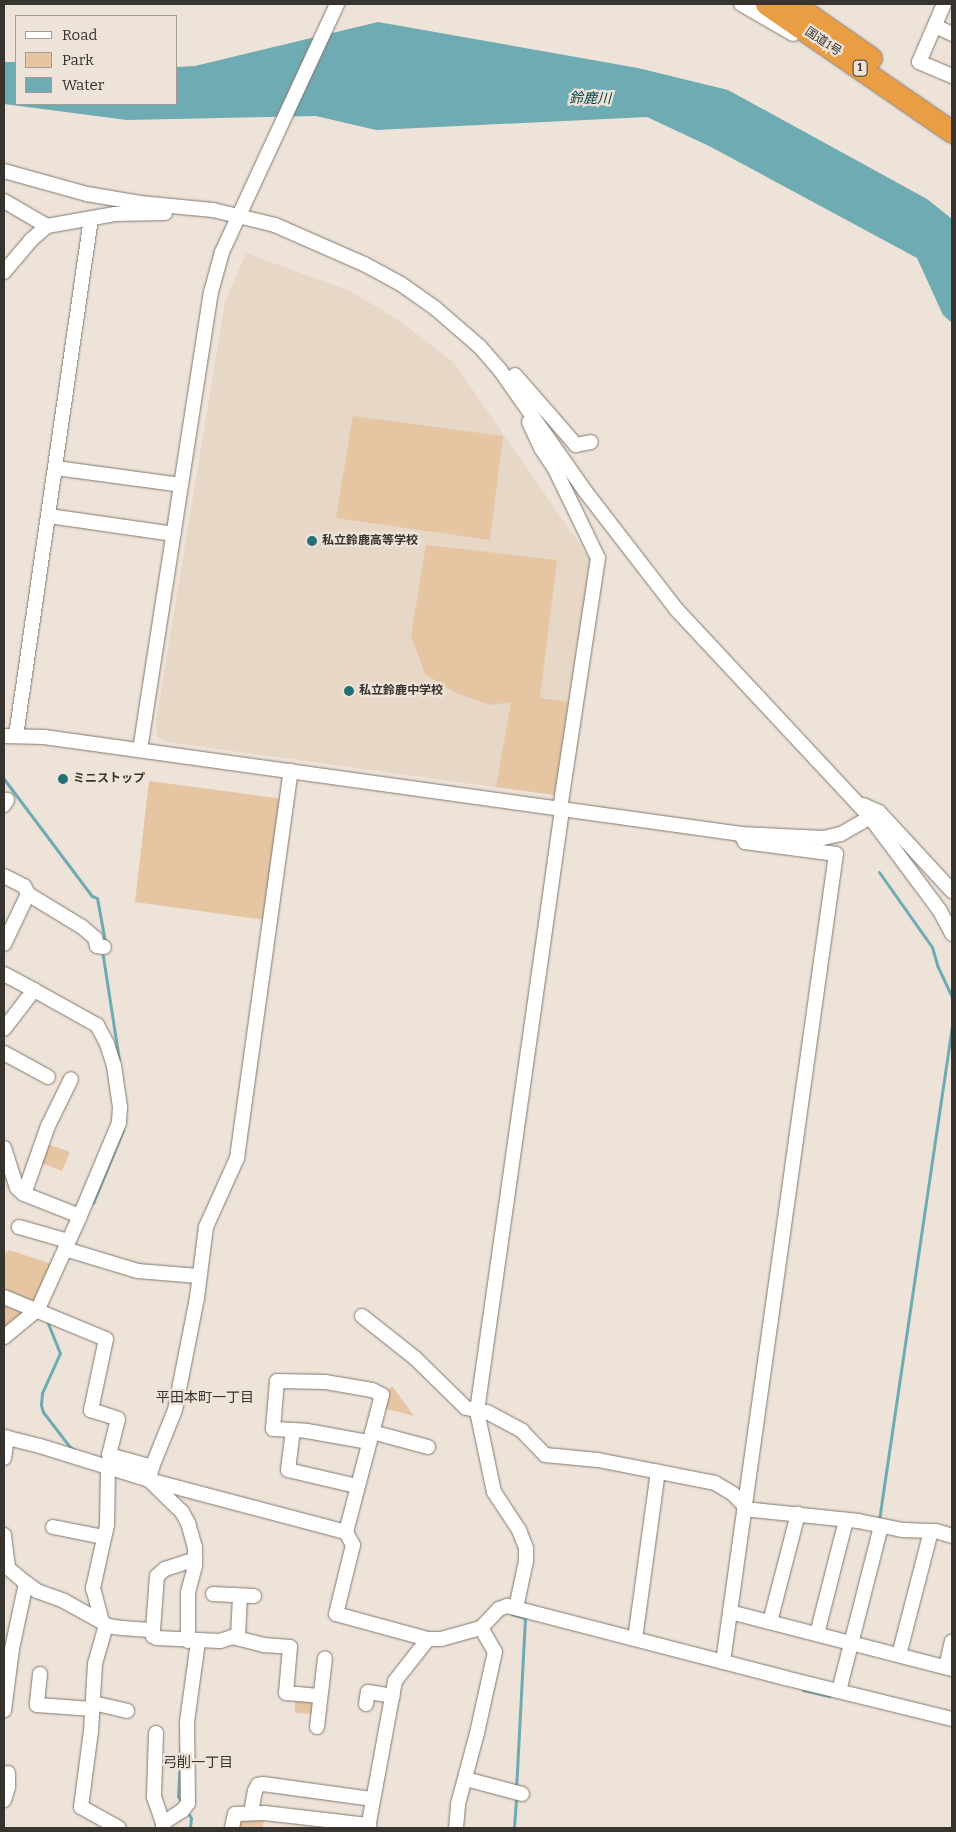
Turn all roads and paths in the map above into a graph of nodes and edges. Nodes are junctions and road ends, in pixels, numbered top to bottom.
1 (337, 4) edge
2 (741, 4) edge
3 (766, 4) edge
4 (794, 4) edge
5 (944, 4) edge
6 (935, 26) junction
7 (952, 34) edge
8 (952, 76) edge
9 (901, 97) junction
10 (952, 116) edge
11 (952, 132) edge
12 (4, 172) edge
13 (4, 201) edge
14 (213, 210) junction
15 (240, 215) junction
16 (91, 218) junction
17 (47, 226) junction
18 (4, 272) edge
19 (495, 364) junction
20 (518, 392) junction
21 (591, 442) dead end
22 (56, 468) junction
23 (181, 485) junction
24 (49, 516) junction
25 (174, 534) junction
26 (10, 736) edge
27 (140, 750) junction
28 (291, 771) junction
29 (858, 803) junction
30 (561, 809) junction
31 (870, 816) junction
32 (741, 834) junction
33 (4, 876) edge
34 (952, 891) edge
35 (28, 894) junction
36 (952, 934) edge
37 (4, 944) edge
38 (101, 946) dead end
39 (4, 974) edge
40 (34, 990) junction
41 (4, 1029) edge
42 (4, 1053) edge
43 (48, 1077) dead end
44 (71, 1079) dead end
45 (4, 1148) edge
46 (24, 1194) junction
47 (80, 1216) junction
48 (19, 1227) dead end
49 (69, 1248) junction
50 (198, 1276) junction
51 (4, 1297) edge
52 (40, 1312) junction
53 (362, 1316) dead end
54 (4, 1337) edge
55 (477, 1410) junction
56 (293, 1430) junction
57 (5, 1437) edge
58 (370, 1437) junction
59 (428, 1447) dead end
60 (4, 1458) edge
61 (108, 1467) junction
62 (658, 1472) junction
63 (150, 1474) junction
64 (357, 1486) junction
65 (744, 1507) junction
66 (798, 1514) junction
67 (846, 1520) junction
68 (881, 1526) junction
69 (53, 1527) dead end
70 (931, 1531) junction
71 (346, 1532) junction
72 (4, 1535) edge
73 (952, 1536) edge
74 (104, 1537) junction
75 (195, 1559) junction
76 (26, 1583) junction
77 (213, 1594) dead end
78 (512, 1607) junction
79 (730, 1612) junction
80 (770, 1622) junction
81 (104, 1623) junction
82 (481, 1628) junction
83 (153, 1630) junction
84 (817, 1634) junction
85 (238, 1637) junction
86 (428, 1639) junction
87 (635, 1639) junction
88 (846, 1641) junction
89 (193, 1642) junction
90 (952, 1642) edge
91 (8, 1648) edge
92 (899, 1655) junction
93 (325, 1658) dead end
94 (724, 1662) junction
95 (949, 1668) edge
96 (40, 1674) dead end
97 (839, 1691) junction
98 (319, 1696) junction
99 (393, 1696) junction
100 (366, 1704) dead end
101 (93, 1706) junction
102 (4, 1710) edge
103 (127, 1711) dead end
104 (952, 1719) edge
105 (317, 1727) dead end
106 (156, 1733) dead end
107 (466, 1779) junction
108 (6, 1782) edge
109 (517, 1792) dead end
110 (373, 1798) junction
111 (4, 1800) edge
112 (252, 1813) junction
113 (163, 1826) edge
114 (368, 1827) edge
115 (119, 1828) edge
116 (232, 1828) edge
117 (456, 1828) edge

1 - 15 street
2 - 9 street
3 - 9 highway, 国道1号 / 1
4 - 10 highway, 国道1号 / 1
5 - 6 street
6 - 7 street
6 - 8 street
9 - 11 highway, 国道1号 / 1
12 - 14 street
13 - 17 street
14 - 15 street
14 - 16 street
15 - 19 street
15 - 23 street
16 - 17 street
16 - 22 street
17 - 18 street
19 - 20 street
19 - 21 street
20 - 29 street
20 - 30 street
22 - 23 street
22 - 24 street
23 - 25 street
24 - 25 street
24 - 26 street
25 - 27 street
26 - 27 street
27 - 28 street
28 - 30 street
28 - 50 street
29 - 31 street
29 - 34 street
30 - 32 street
30 - 55 street
31 - 32 street
31 - 36 street
32 - 65 street
33 - 35 street
35 - 37 street
35 - 38 street
39 - 40 street
40 - 41 street
40 - 47 street
42 - 43 street
44 - 46 street
45 - 46 street
46 - 47 street
47 - 49 street
48 - 49 street
49 - 50 street
49 - 52 street
50 - 63 street
51 - 52 street
52 - 54 street
52 - 63 street
53 - 55 street
55 - 62 street
55 - 78 street
56 - 58 street
56 - 58 street
56 - 64 street
57 - 60 street
57 - 61 street
58 - 59 street
58 - 64 street
61 - 63 street
61 - 74 street
62 - 65 street
62 - 87 street
63 - 71 street
63 - 75 street
64 - 71 street
65 - 66 street
65 - 79 street
66 - 67 street
66 - 80 street
67 - 68 street
67 - 84 street
68 - 70 street
68 - 88 street
69 - 74 street
70 - 73 street
70 - 92 street
71 - 86 street
72 - 76 street
74 - 81 street
75 - 83 street
75 - 89 street
76 - 81 street
76 - 91 street
77 - 85 street
78 - 82 street
78 - 87 street
79 - 80 street
79 - 94 street
80 - 84 street
81 - 83 street
81 - 101 street
82 - 86 street
82 - 107 street
83 - 89 street
84 - 88 street
85 - 89 street
85 - 98 street
86 - 99 street
87 - 94 street
88 - 92 street
88 - 97 street
89 - 113 street
90 - 95 street
91 - 102 street
92 - 95 street
93 - 98 street
94 - 97 street
96 - 101 street
97 - 104 street
98 - 105 street
99 - 100 street
99 - 110 street
101 - 103 street
101 - 115 street
106 - 113 street
107 - 109 street
107 - 117 street
108 - 111 street
110 - 112 street
110 - 114 street
112 - 114 street
112 - 116 street

